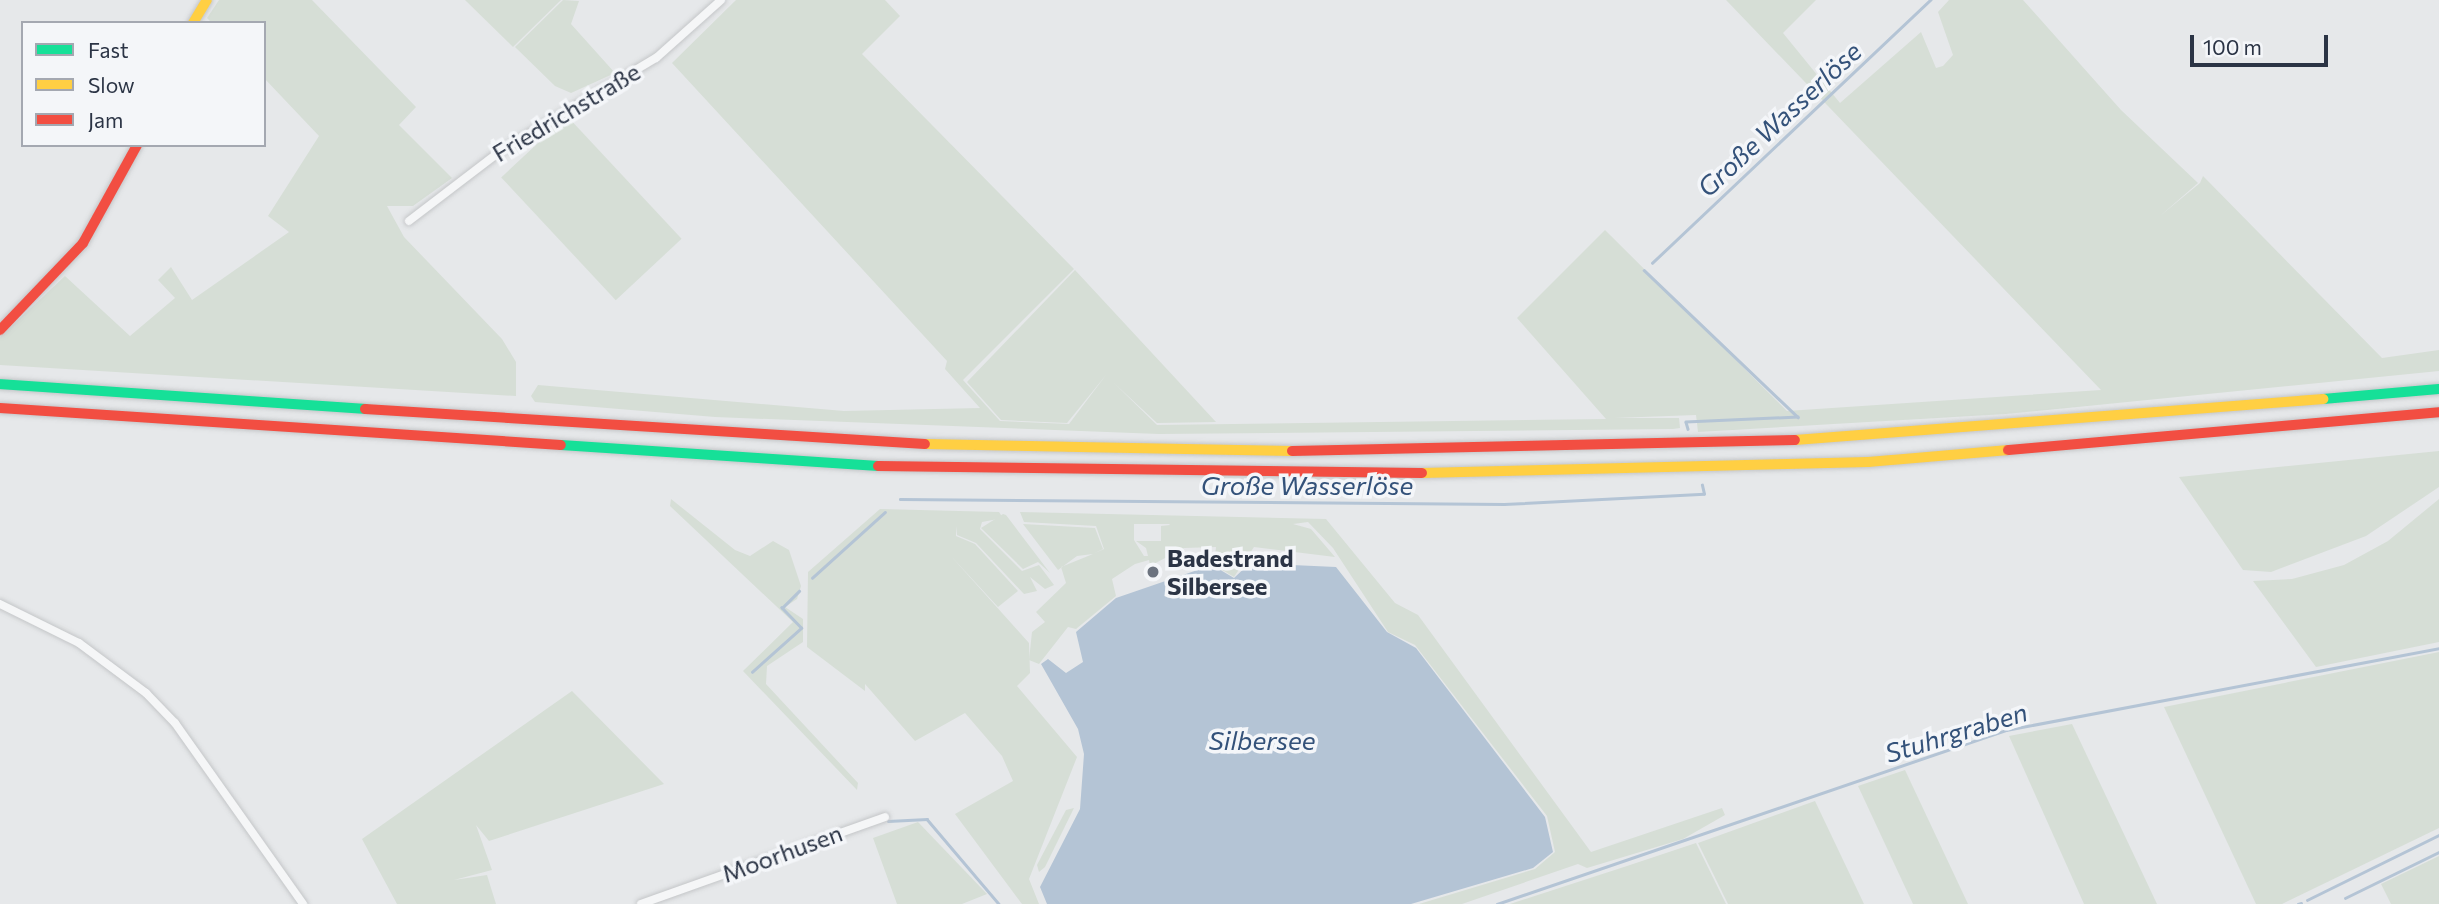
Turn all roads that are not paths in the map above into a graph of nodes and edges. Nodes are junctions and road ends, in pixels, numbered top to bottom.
1 (206, 0) edge
2 (721, 0) edge
3 (194, 21) edge
4 (136, 147) edge
5 (409, 222) dead end
6 (0, 330) edge
7 (0, 384) edge
8 (2439, 389) edge
9 (0, 408) edge
10 (2439, 412) edge
11 (0, 604) edge
12 (885, 817) dead end
13 (303, 904) edge
14 (641, 904) edge

1 - 3 main road
2 - 5 street, Friedrichstraße
4 - 6 main road
7 - 8 main road
9 - 10 main road
11 - 13 street
12 - 14 street, Moorhusen

